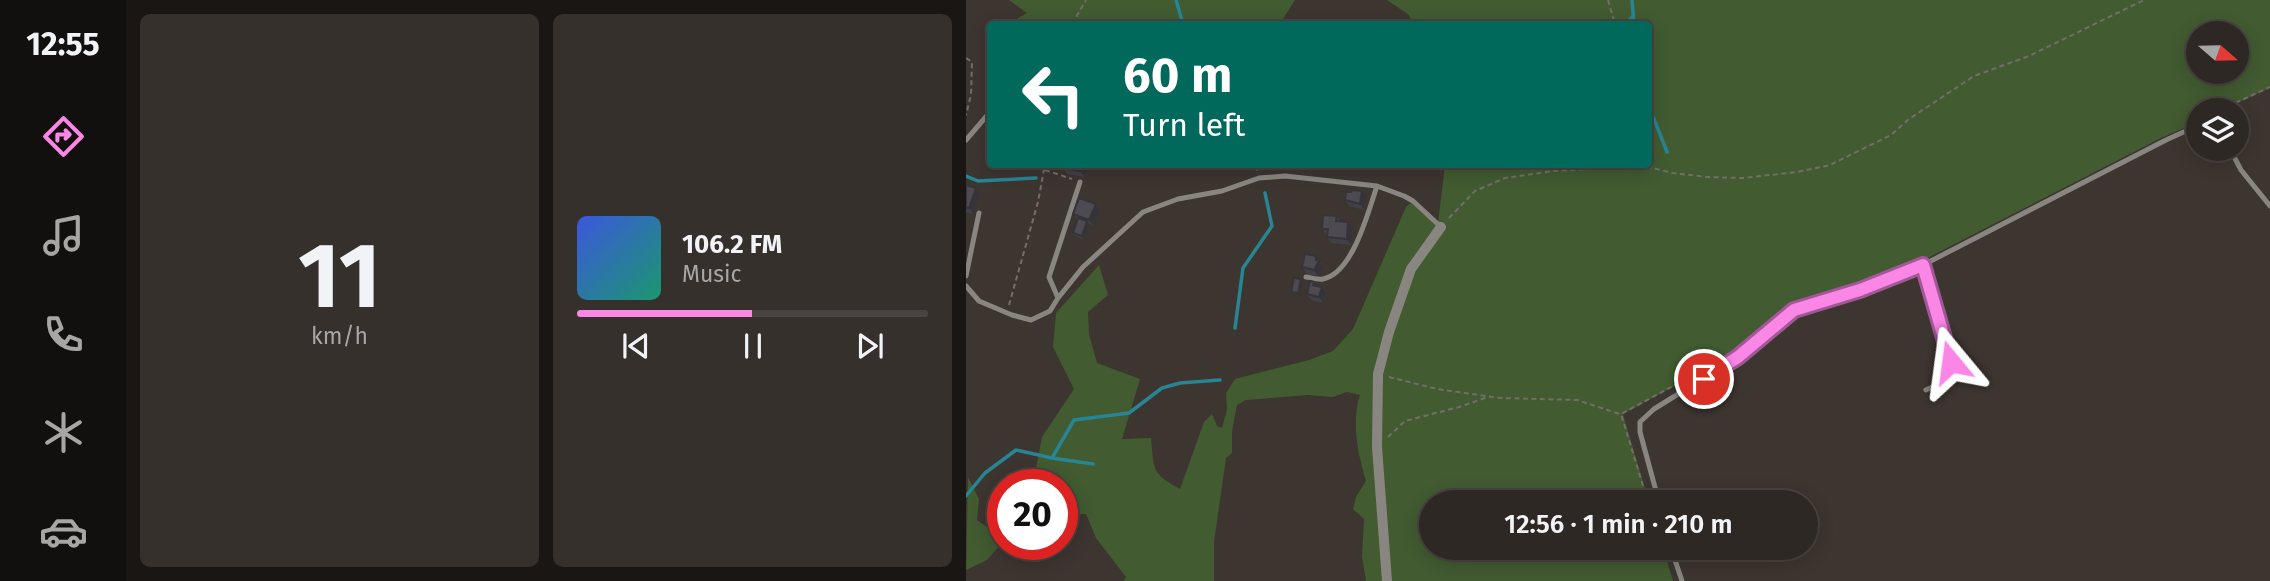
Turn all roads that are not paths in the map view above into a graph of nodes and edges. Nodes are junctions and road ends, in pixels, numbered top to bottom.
1 (987, 116) edge
2 (2186, 131) edge
3 (966, 140) edge
4 (2237, 161) edge
5 (1080, 182) road end
6 (1377, 187) junction
7 (2270, 206) edge
8 (979, 213) dead end
9 (1441, 227) joint
10 (1923, 265) junction
11 (966, 276) edge
12 (1306, 277) dead end
13 (966, 286) edge
14 (1058, 299) junction
15 (1926, 390) dead end
16 (1656, 490) edge
17 (1675, 560) edge
18 (1387, 581) edge
19 (1682, 581) edge

1 - 3 lane
2 - 10 lane
4 - 7 lane
5 - 14 lane
6 - 9 lane
6 - 12 lane
6 - 14 lane
8 - 11 lane
9 - 18 street
10 - 15 lane
10 - 16 lane
13 - 14 lane
17 - 19 lane

